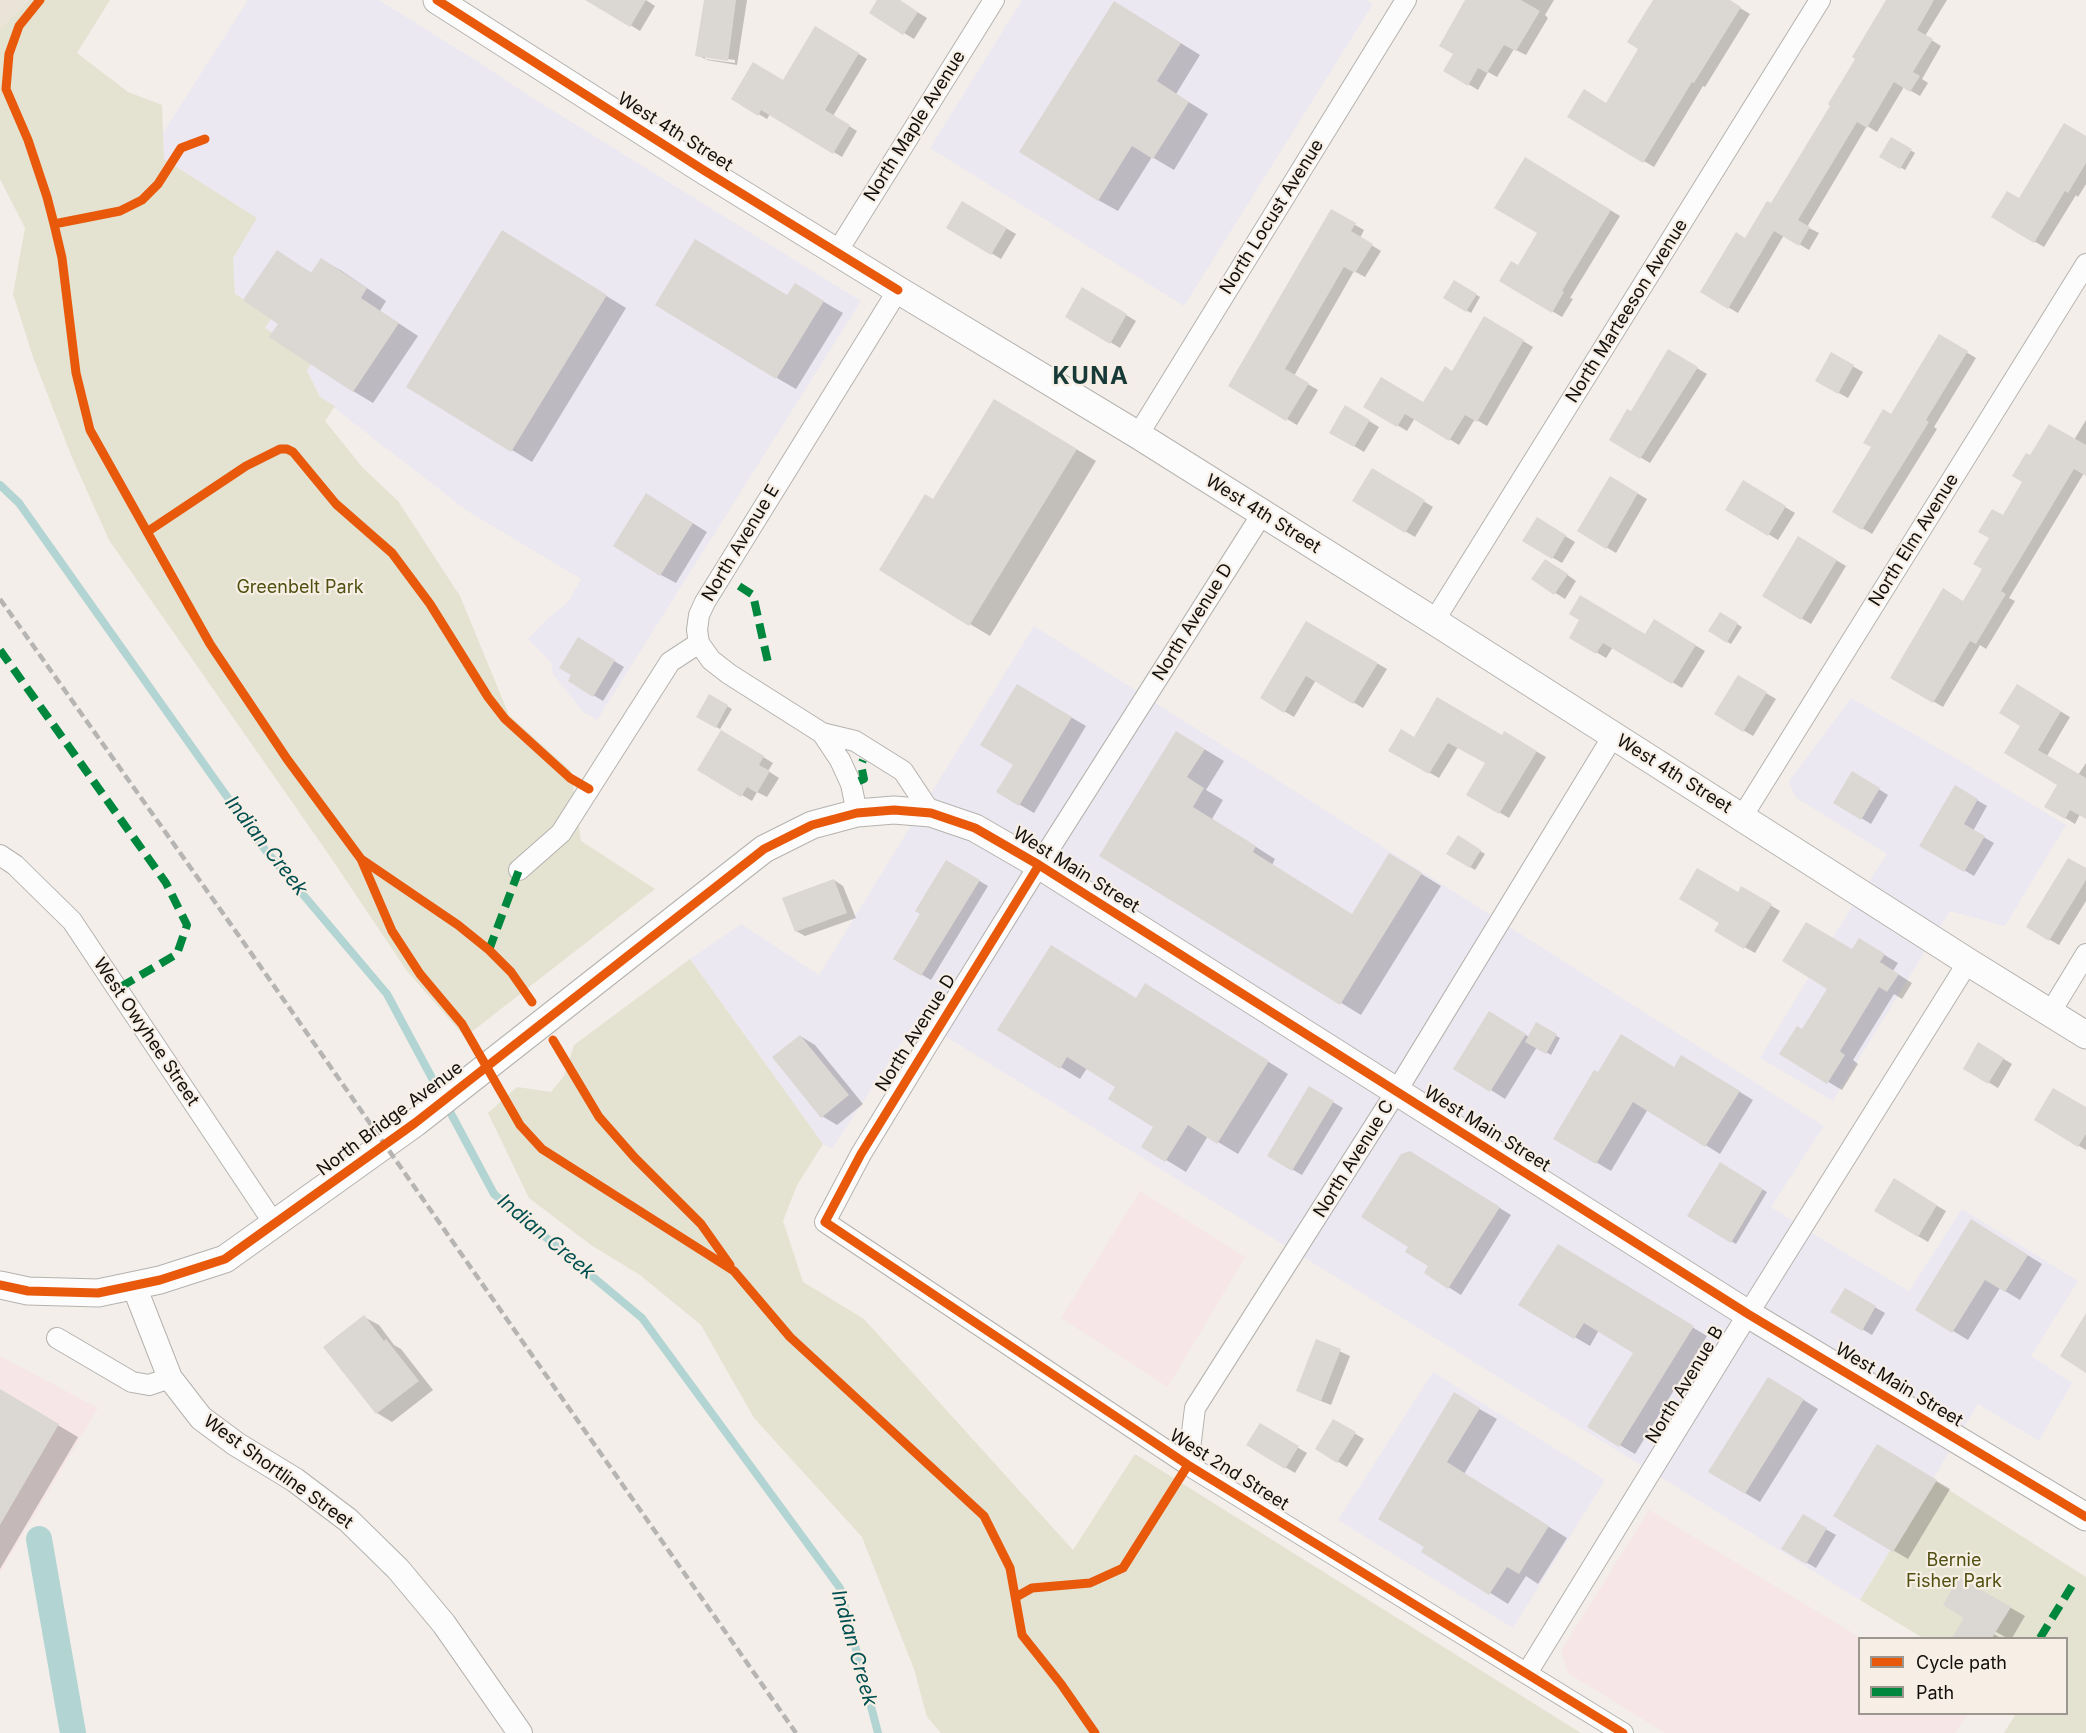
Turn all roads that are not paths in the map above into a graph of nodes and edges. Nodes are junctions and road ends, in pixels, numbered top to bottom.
1 (437, 0) edge
2 (994, 0) edge
3 (1406, 0) edge
4 (1820, 0) edge
5 (837, 252) junction
6 (2086, 264) edge
7 (898, 290) junction
8 (1138, 435) junction
9 (1262, 514) junction
10 (1434, 621) junction
11 (699, 642) junction
12 (822, 733) junction
13 (1613, 736) junction
14 (858, 813) junction
15 (931, 813) junction
16 (1742, 817) junction
17 (0, 855) edge
18 (1039, 865) junction
19 (519, 870) dead end
20 (2086, 954) edge
21 (1968, 962) junction
22 (2050, 1013) junction
23 (2086, 1035) edge
24 (1396, 1092) junction
25 (825, 1222) joint
26 (275, 1225) junction
27 (0, 1285) edge
28 (134, 1287) junction
29 (1748, 1314) junction
30 (57, 1338) dead end
31 (170, 1378) junction
32 (1188, 1464) junction
33 (2086, 1517) edge
34 (1527, 1673) junction
35 (520, 1733) edge
36 (1623, 1733) edge

1 - 5 main road, West 4th Street
2 - 5 street, North Maple Avenue
3 - 8 street, North Locust Avenue
4 - 10 street, North Marteeson Avenue
5 - 7 main road, West 4th Street
6 - 16 street, North Elm Avenue
7 - 8 main road, West 4th Street
7 - 11 street, North Avenue E
8 - 9 main road, West 4th Street
9 - 10 main road, West 4th Street
9 - 18 street, North Avenue D
10 - 13 main road, West 4th Street
11 - 12 street
11 - 19 street
12 - 14 street
12 - 15 street
13 - 16 main road, West 4th Street
13 - 24 street, North Avenue C
14 - 15 main road, West Main Street
14 - 26 main road, North Bridge Avenue
15 - 18 main road, West Main Street
16 - 21 main road, West 4th Street
17 - 26 street, West Owyhee Street
18 - 24 main road, West Main Street
18 - 25 street, North Avenue D
20 - 22 street
21 - 22 main road, West 4th Street
21 - 29 street, North Avenue B
22 - 23 main road, West 4th Street
24 - 29 main road, West Main Street
24 - 32 street, North Avenue C
25 - 32 street, West 2nd Street
26 - 28 main road, North Bridge Avenue
27 - 28 main road, North Bridge Avenue
28 - 31 street, West Shortline Street
29 - 33 main road, West Main Street
29 - 34 street, North Avenue B
30 - 31 street
31 - 35 street, West Shortline Street
32 - 34 street, West 2nd Street
34 - 36 street, West 2nd Street

